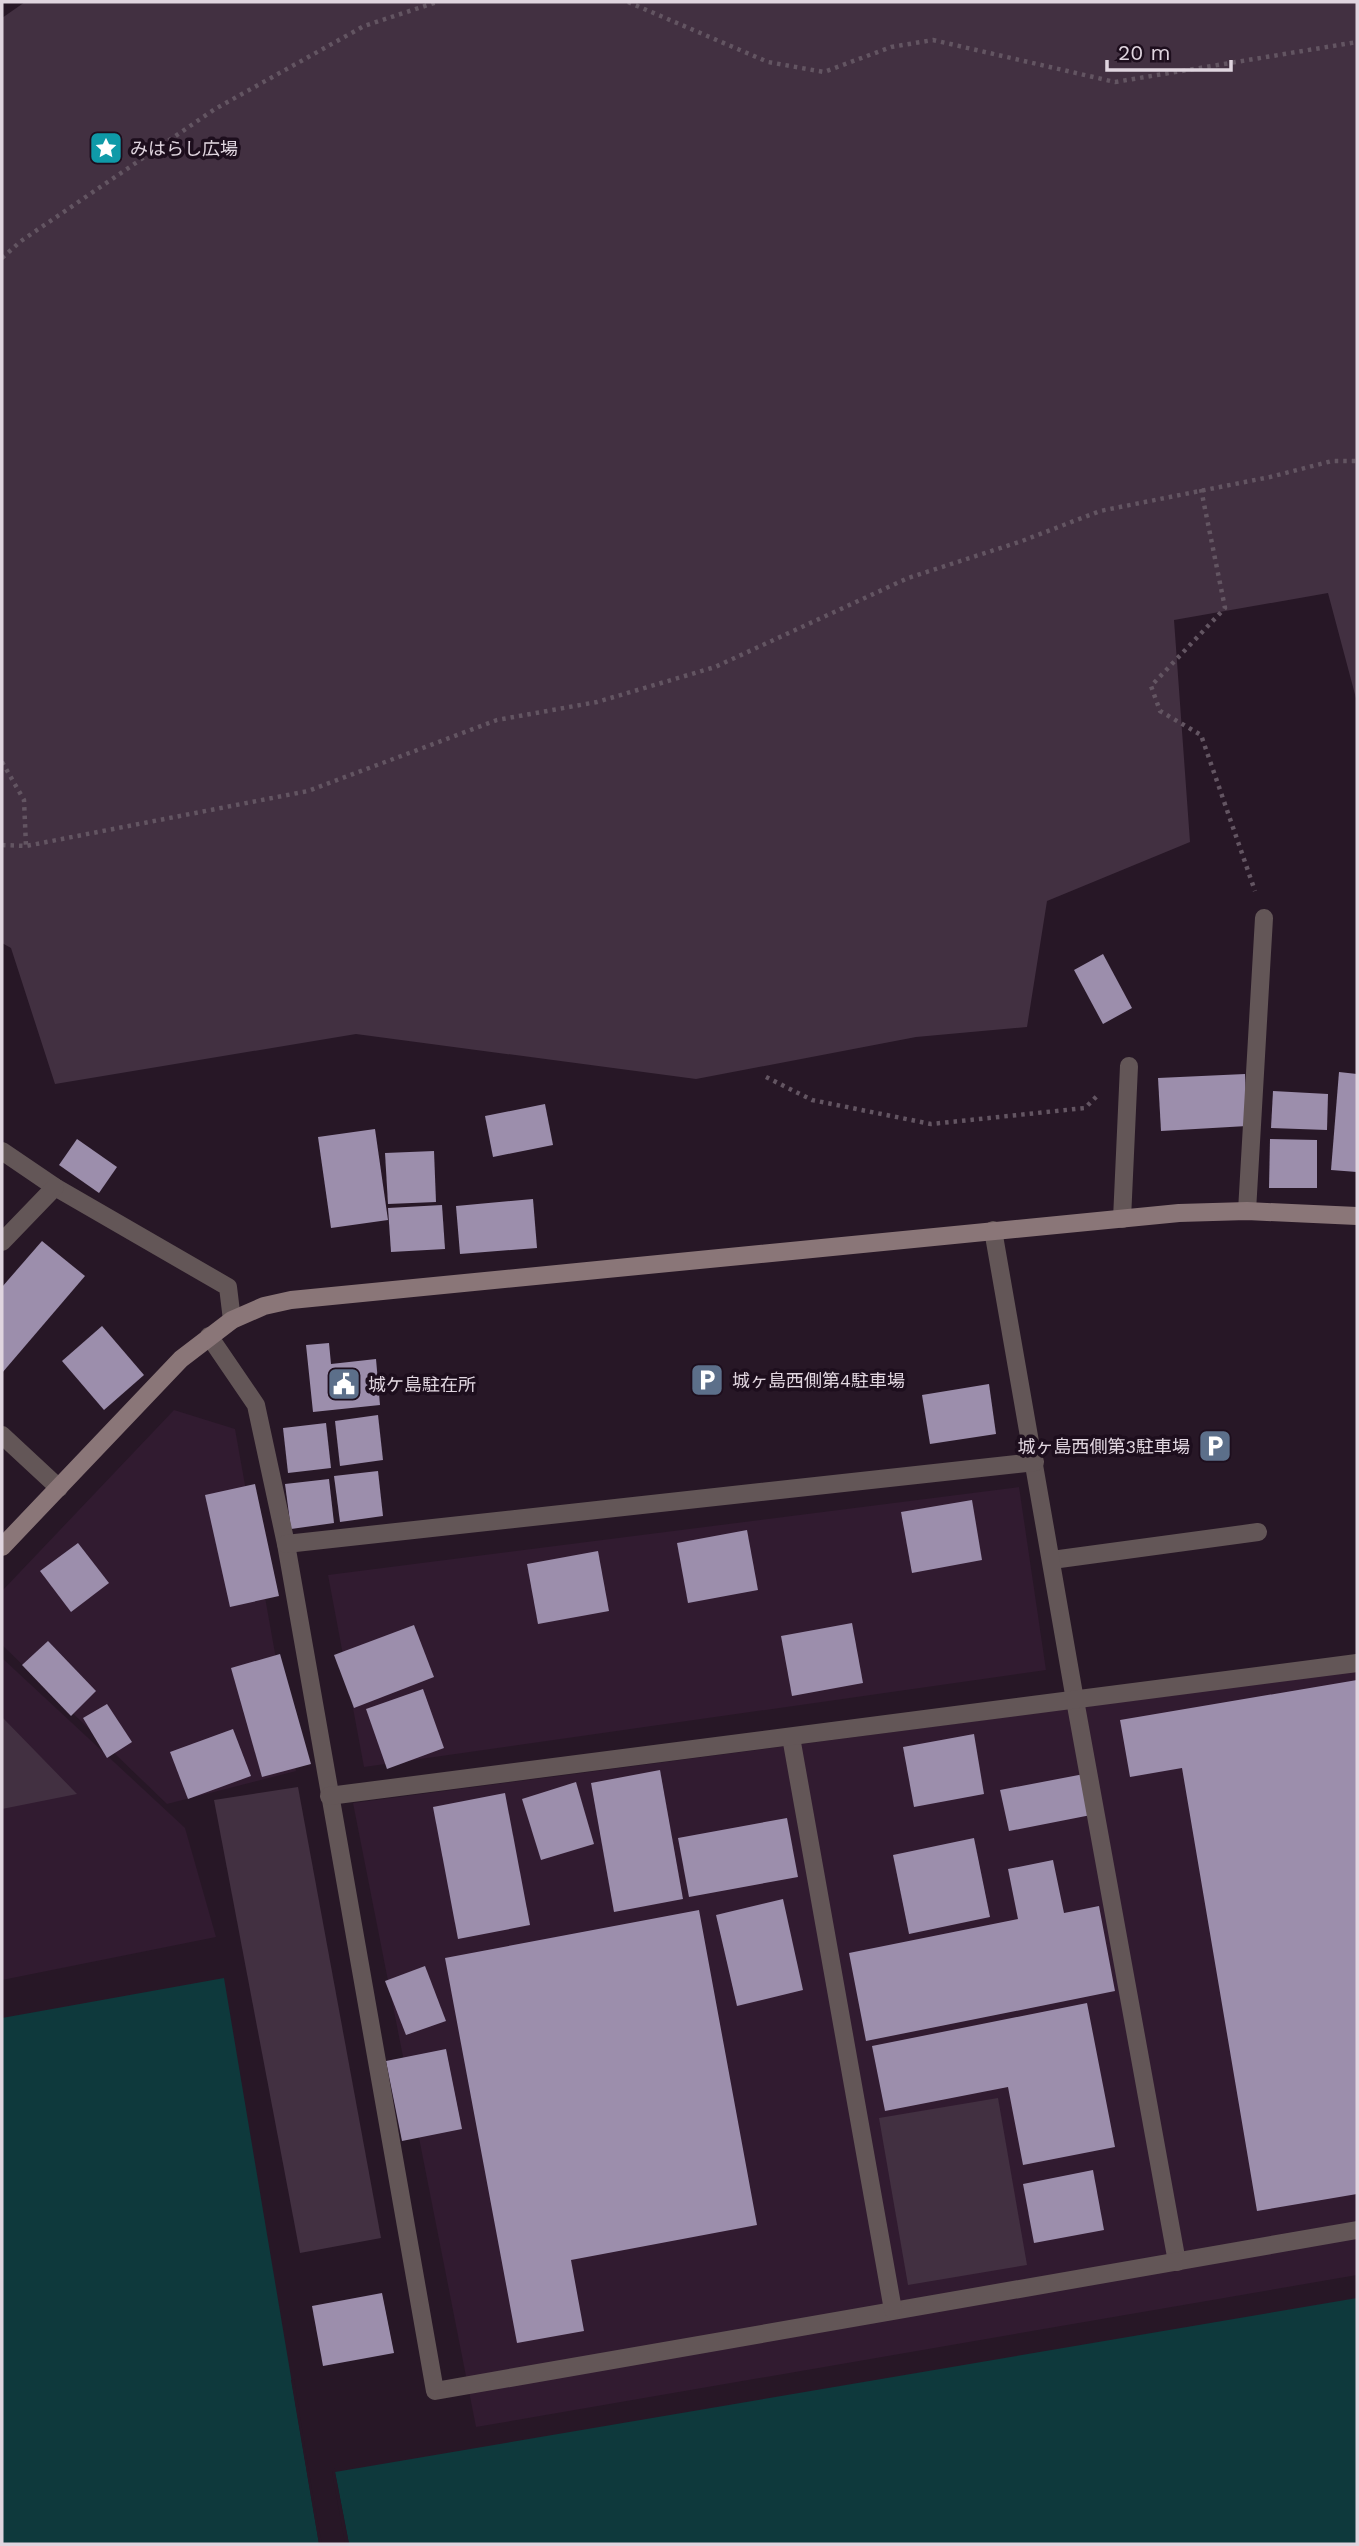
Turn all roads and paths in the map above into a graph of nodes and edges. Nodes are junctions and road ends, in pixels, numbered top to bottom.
1 (437, 2) edge
2 (628, 2) edge
3 (1357, 42) edge
4 (2, 258) edge
5 (1357, 461) edge
6 (1201, 489) junction
7 (2, 762) edge
8 (2, 845) edge
9 (26, 846) junction
10 (1264, 918) joint
11 (1129, 1066) joint
12 (766, 1077) dead end
13 (2, 1152) edge
14 (55, 1187) junction
15 (1247, 1211) junction
16 (1357, 1216) edge
17 (1122, 1219) junction
18 (993, 1230) junction
19 (2, 1242) edge
20 (232, 1320) junction
21 (209, 1336) junction
22 (2, 1435) edge
23 (1035, 1462) junction
24 (59, 1488) junction
25 (1258, 1532) dead end
26 (286, 1544) junction
27 (2, 1548) edge
28 (1052, 1560) junction
29 (1357, 1663) edge
30 (1075, 1700) junction
31 (791, 1737) junction
32 (329, 1796) junction
33 (1357, 2230) edge
34 (1177, 2262) junction
35 (893, 2310) junction

1 - 4 path
2 - 3 path
5 - 6 path
6 - 9 path
6 - 10 path
7 - 9 path
8 - 9 path
10 - 15 street
11 - 12 path
11 - 17 street
13 - 14 street
14 - 19 street
14 - 20 street
15 - 16 street
15 - 17 street
17 - 18 street
18 - 20 street
18 - 23 street
20 - 21 street
21 - 24 street
21 - 26 street
22 - 24 street
23 - 26 street
23 - 28 street
24 - 27 street
25 - 28 street
26 - 32 street
28 - 30 street
29 - 30 street
30 - 31 street
30 - 34 street
31 - 32 street
31 - 35 street
32 - 35 street
33 - 34 street
34 - 35 street

